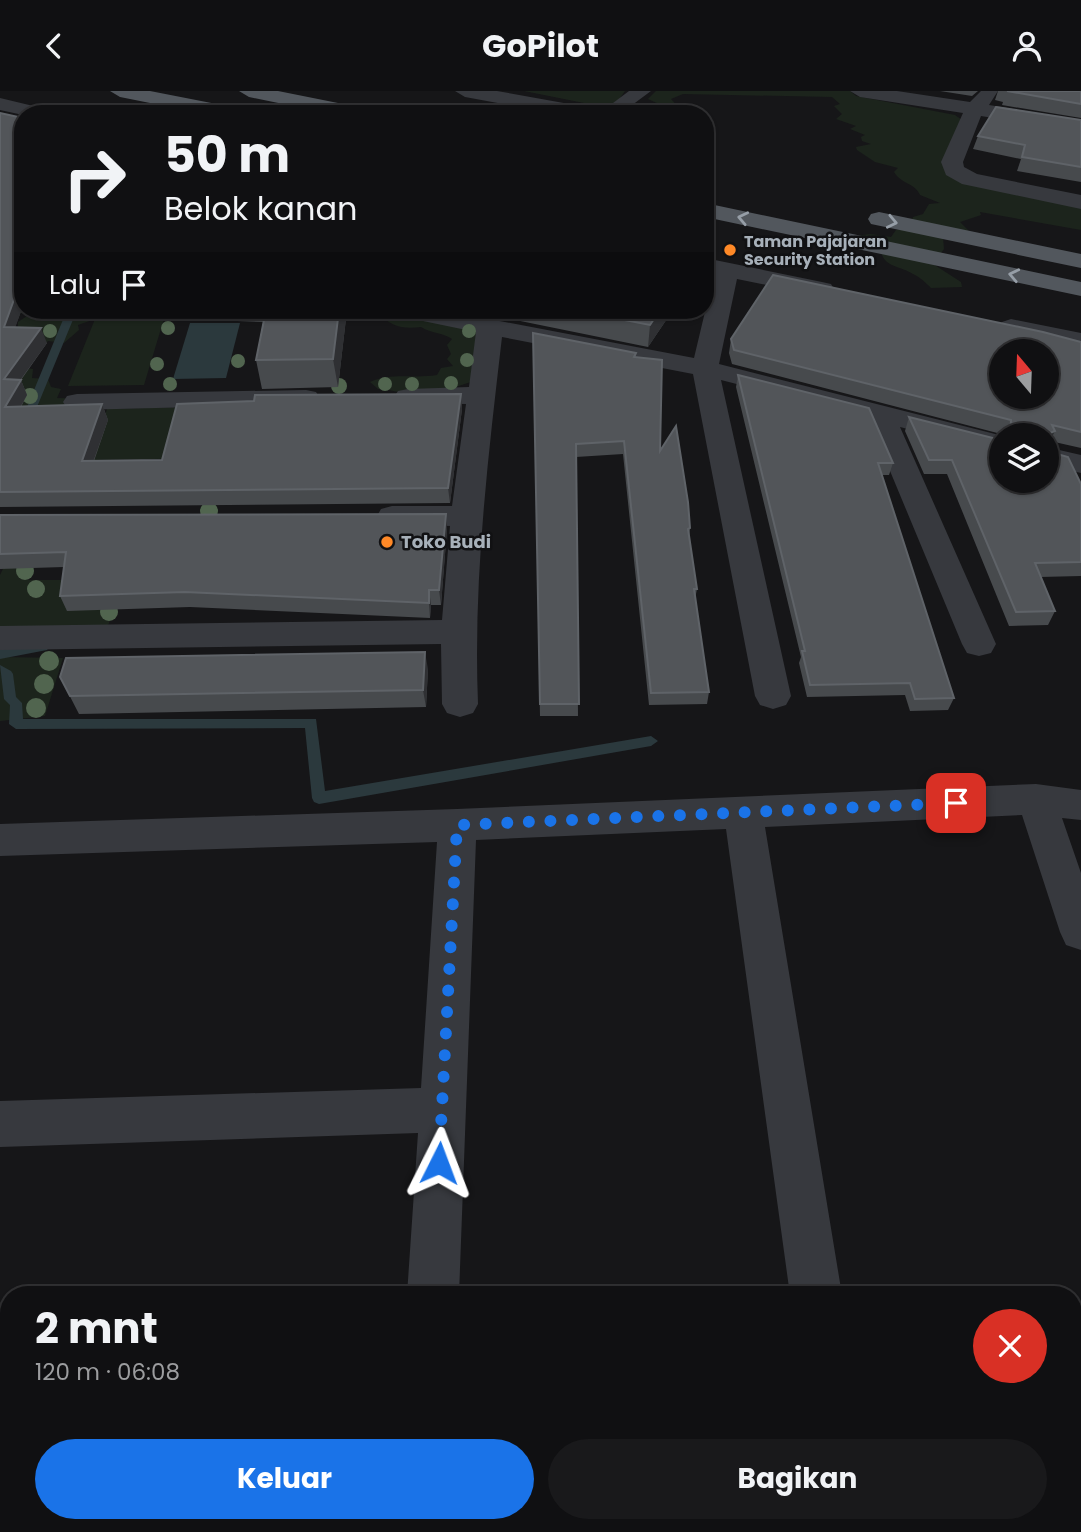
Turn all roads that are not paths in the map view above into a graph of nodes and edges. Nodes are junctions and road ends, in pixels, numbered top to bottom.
1 (120, 91) edge
2 (249, 91) edge
3 (465, 91) edge
4 (641, 91) edge
5 (860, 91) edge
6 (991, 91) edge
7 (191, 105) edge
8 (298, 105) edge
9 (541, 105) edge
10 (624, 105) edge
11 (974, 110) junction
12 (1081, 126) edge
13 (1081, 202) edge
14 (714, 212) edge
15 (855, 214) dead end
16 (1081, 261) edge
17 (716, 267) edge
18 (714, 285) edge
19 (1081, 289) edge
20 (850, 295) edge
21 (449, 319) edge
22 (710, 319) edge
23 (986, 322) edge
24 (489, 327) junction
25 (1081, 341) edge
26 (705, 368) junction
27 (483, 395) junction
28 (388, 397) edge
29 (334, 398) edge
30 (77, 402) edge
31 (881, 415) junction
32 (989, 442) edge
33 (1059, 459) edge
34 (1081, 464) edge
35 (369, 516) edge
36 (466, 516) junction
37 (458, 632) junction
38 (0, 638) edge
39 (979, 643) dead end
40 (773, 696) dead end
41 (460, 704) dead end
42 (1037, 799) junction
43 (1081, 805) edge
44 (743, 812) junction
45 (457, 825) junction
46 (0, 840) edge
47 (1081, 932) edge
48 (442, 1110) junction
49 (0, 1124) edge
50 (433, 1286) edge
51 (815, 1286) edge

1 - 7 main road
2 - 8 main road
3 - 9 street
4 - 10 street
5 - 11 street
6 - 11 street
11 - 12 street
11 - 13 street
19 -> 14 main road
15 -> 16 main road
17 - 18 street
17 - 20 street
21 - 24 street
22 - 26 street
23 - 25 street
24 - 26 street
24 - 27 street
26 - 31 street
26 - 40 street
27 - 28 street
27 - 36 street
29 - 30 street
31 - 32 street
31 - 39 street
33 - 34 street
35 - 36 street
36 - 37 street
37 - 38 street
37 - 41 street
42 - 43 street
42 - 44 street
42 - 47 street
44 - 45 street
44 - 51 street
45 - 46 street
45 - 48 street
48 - 49 street
48 - 50 street

